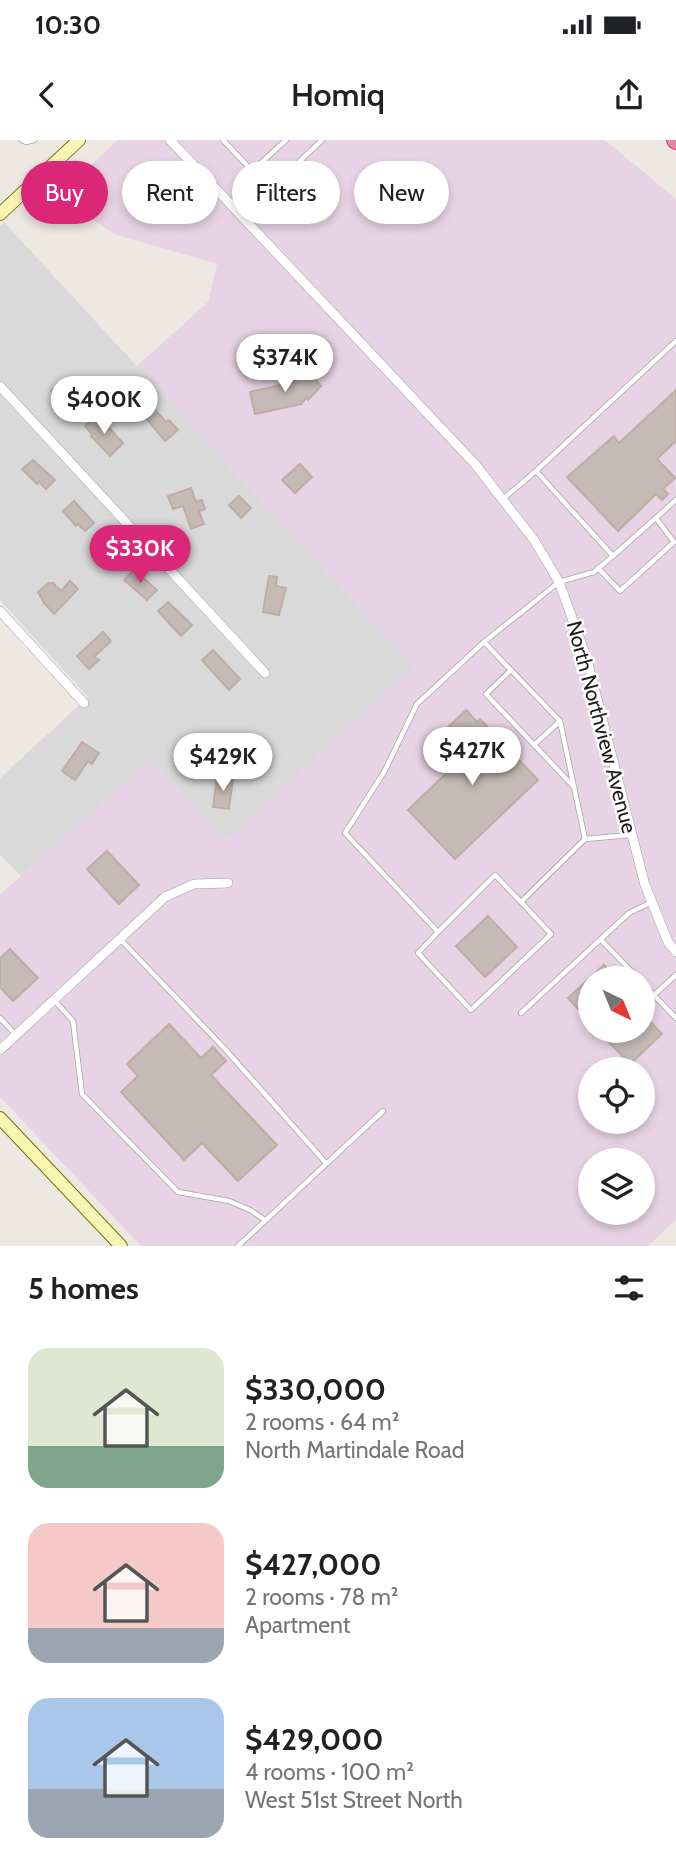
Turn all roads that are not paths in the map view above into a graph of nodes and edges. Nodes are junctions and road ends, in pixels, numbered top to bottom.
1 (22, 140) edge
2 (34, 140) edge
3 (170, 140) edge
4 (223, 140) edge
5 (286, 140) edge
6 (322, 140) edge
7 (76, 142) edge
8 (243, 161) edge
9 (263, 161) edge
10 (300, 161) edge
11 (232, 205) edge
12 (0, 214) edge
13 (250, 224) edge
14 (676, 341) edge
15 (0, 386) edge
16 (536, 471) junction
17 (503, 499) junction
18 (676, 500) edge
19 (656, 518) junction
20 (613, 556) junction
21 (598, 568) junction
22 (559, 582) junction
23 (0, 611) edge
24 (484, 642) junction
25 (512, 670) junction
26 (265, 673) dead end
27 (84, 704) dead end
28 (560, 721) junction
29 (534, 745) junction
30 (574, 787) junction
31 (632, 835) junction
32 (585, 839) junction
33 (228, 883) dead end
34 (521, 902) junction
35 (652, 902) junction
36 (438, 932) junction
37 (120, 939) junction
38 (601, 940) junction
39 (676, 952) edge
40 (626, 966) edge
41 (676, 975) edge
42 (655, 994) edge
43 (655, 996) edge
44 (54, 1000) junction
45 (521, 1013) dead end
46 (0, 1018) edge
47 (676, 1018) edge
48 (16, 1035) junction
49 (0, 1051) edge
50 (383, 1111) dead end
51 (0, 1118) edge
52 (325, 1162) junction
53 (265, 1220) junction
54 (121, 1246) edge
55 (238, 1246) edge

1 - 2 lane
3 - 11 street, North Northview Avenue
4 - 8 lane
5 - 9 lane
6 - 10 lane
7 - 12 main road
13 - 17 street, North Northview Avenue
14 - 16 lane
15 - 26 street
16 - 17 lane
16 - 20 lane
17 - 22 street, North Northview Avenue
18 - 19 lane
19 - 20 lane
19 - 21 lane
20 - 21 lane
21 - 22 lane
22 - 24 lane
22 - 31 street, North Northview Avenue
23 - 27 street
24 - 25 lane
24 - 36 lane
25 - 28 lane
25 - 29 lane
28 - 29 lane
28 - 30 lane
29 - 30 lane
30 - 32 lane
31 - 32 lane
31 - 35 street, North Northview Avenue
32 - 34 lane
33 - 37 street
34 - 36 lane
34 - 36 lane
35 - 38 lane
35 - 39 street, North Northview Avenue
37 - 44 street
37 - 52 lane
38 - 40 lane
38 - 45 lane
41 - 42 lane
43 - 47 lane
44 - 48 street
44 - 53 lane
46 - 48 lane
48 - 49 street
50 - 52 lane
51 - 54 main road
52 - 53 lane
53 - 55 lane

